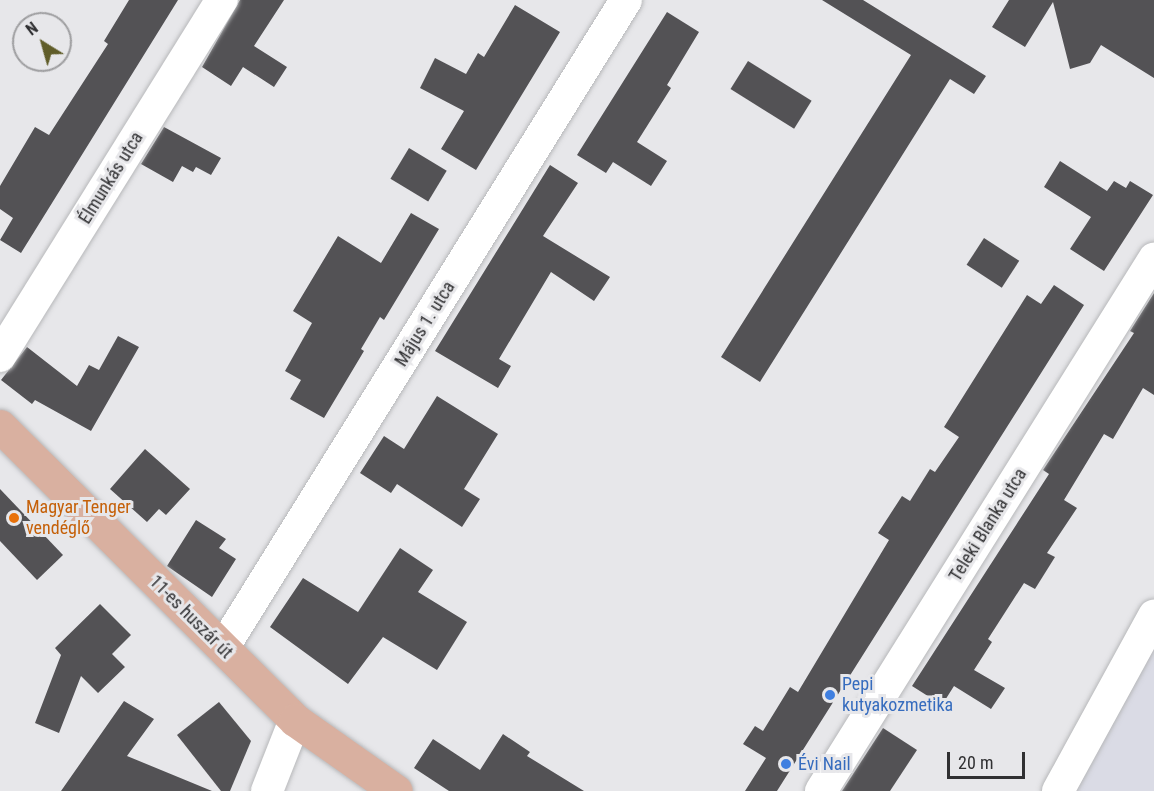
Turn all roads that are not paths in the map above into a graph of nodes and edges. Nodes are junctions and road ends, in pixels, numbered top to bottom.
1 (222, 0) edge
2 (626, 0) edge
3 (1154, 259) edge
4 (0, 356) edge
5 (1, 428) edge
6 (1154, 616) edge
7 (223, 648) junction
8 (295, 720) junction
9 (267, 791) edge
10 (396, 791) edge
11 (821, 791) edge
12 (1058, 791) edge

1 - 4 street, Élmunkás utca
2 - 7 street, Május 1. utca
3 - 11 street, Teleki Blanka utca
5 - 7 main road, 11-es huszár út
6 - 12 street
7 - 8 main road, 11-es huszár út
8 - 9 street
8 - 10 main road, 11-es huszár út

